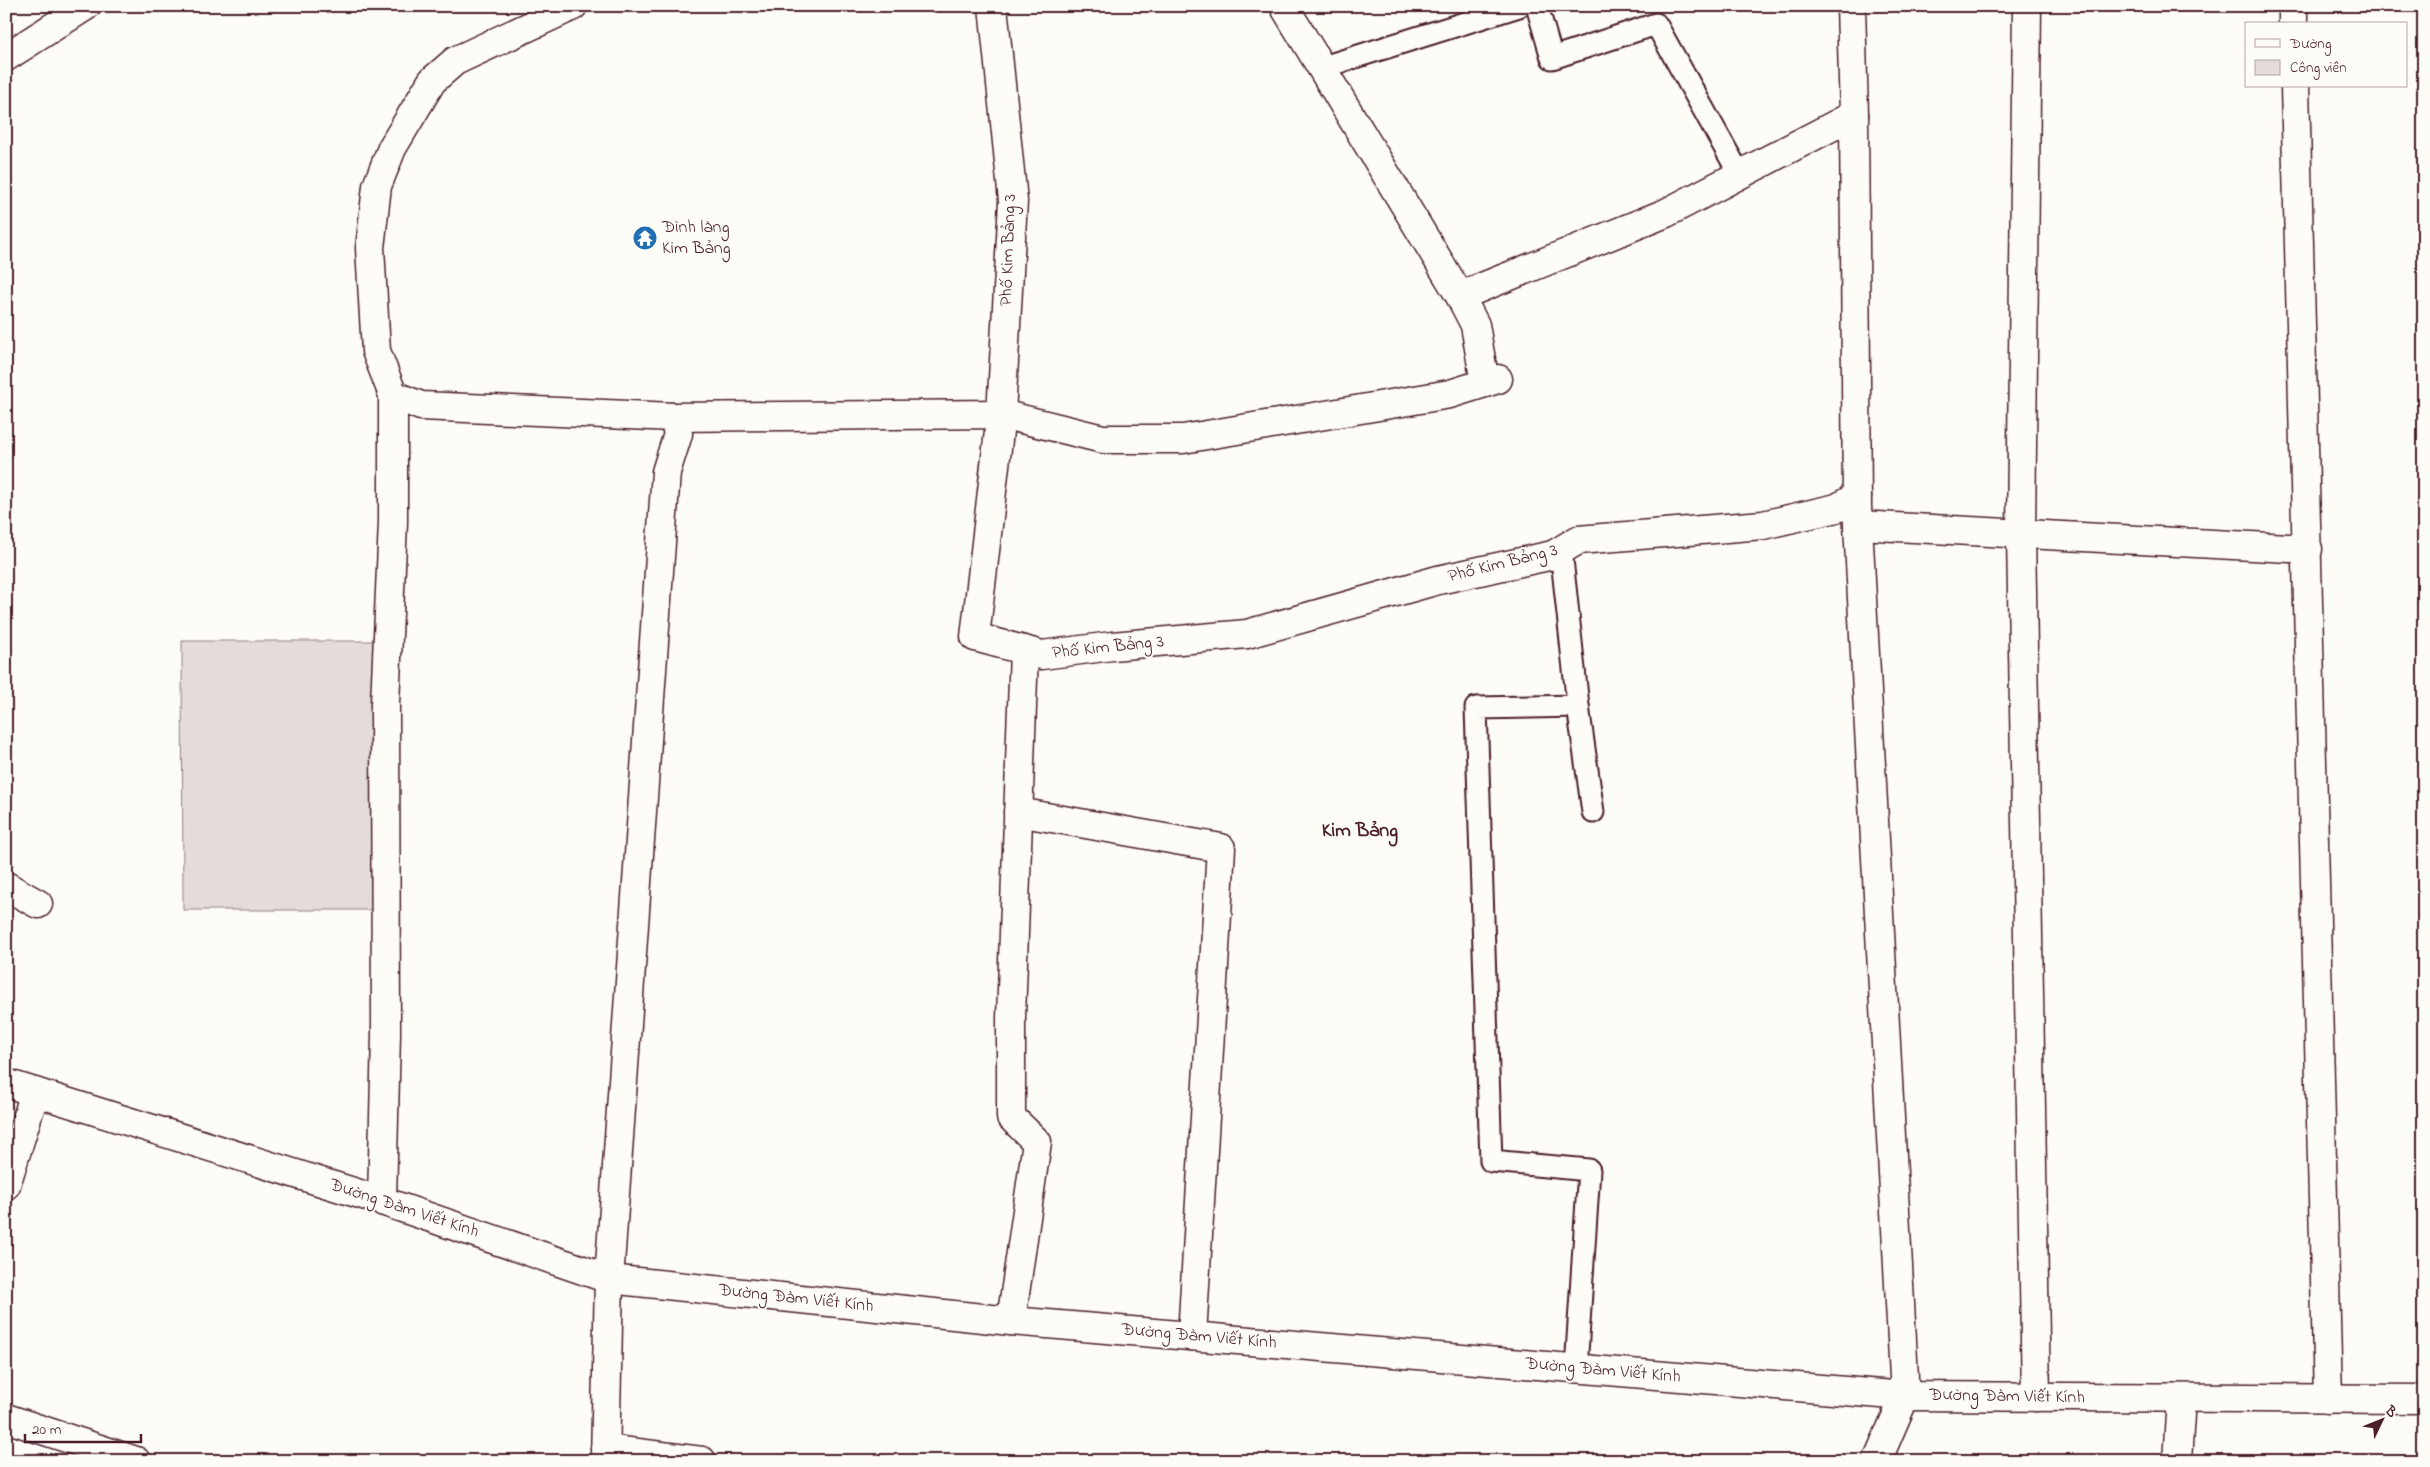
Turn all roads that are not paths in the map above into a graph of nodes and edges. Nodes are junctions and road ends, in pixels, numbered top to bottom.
1 (86, 6) edge
2 (573, 6) edge
3 (993, 6) edge
4 (1284, 6) edge
5 (1519, 6) edge
6 (1537, 6) edge
7 (1851, 6) edge
8 (2027, 6) edge
9 (2293, 6) edge
10 (2293, 22) edge
11 (6, 57) edge
12 (1320, 68) junction
13 (2295, 88) edge
14 (1854, 115) junction
15 (1740, 175) junction
16 (1460, 296) junction
17 (393, 394) junction
18 (1001, 414) junction
19 (674, 417) junction
20 (1857, 496) junction
21 (1858, 525) junction
22 (2021, 534) junction
23 (2308, 549) junction
24 (1561, 550) junction
25 (1024, 650) junction
26 (1578, 706) junction
27 (1018, 812) junction
28 (1593, 812) dead end
29 (6, 886) edge
30 (38, 904) dead end
31 (6, 1083) edge
32 (36, 1092) junction
33 (6, 1185) edge
34 (382, 1201) junction
35 (609, 1278) junction
36 (1011, 1322) junction
37 (1192, 1336) junction
38 (1576, 1369) junction
39 (1904, 1396) junction
40 (2036, 1397) junction
41 (2182, 1399) junction
42 (2328, 1399) junction
43 (2424, 1399) edge
44 (6, 1418) edge
45 (605, 1455) edge
46 (136, 1461) edge
47 (702, 1461) edge
48 (1877, 1461) edge
49 (2176, 1461) edge

1 - 11 street
2 - 17 street
3 - 18 street, Phố Kim Bảng 3
4 - 12 street
5 - 12 lane
6 - 15 lane
7 - 14 street
8 - 22 street
9 - 10 street
12 - 16 street
13 - 23 street
14 - 15 street
14 - 20 street
15 - 16 street
16 - 18 street
17 - 19 street
17 - 34 street
18 - 19 street
18 - 25 street, Phố Kim Bảng 3
19 - 35 street
20 - 21 street
20 - 24 street, Phố Kim Bảng 3
21 - 22 street
21 - 39 street
22 - 23 street
22 - 40 street
23 - 42 street
24 - 25 street, Phố Kim Bảng 3
24 - 26 lane
25 - 27 street
26 - 28 lane
26 - 38 lane
27 - 36 street
27 - 37 street
29 - 30 street
31 - 32 street, Đường Đàm Viết Kính
32 - 33 street
32 - 34 street, Đường Đàm Viết Kính
34 - 35 street, Đường Đàm Viết Kính
35 - 36 street, Đường Đàm Viết Kính
35 - 45 street
36 - 37 street, Đường Đàm Viết Kính
37 - 38 street, Đường Đàm Viết Kính
38 - 39 street, Đường Đàm Viết Kính
39 - 40 street, Đường Đàm Viết Kính
39 - 48 street
40 - 41 street, Đường Đàm Viết Kính
41 - 42 street, Đường Đàm Viết Kính
41 - 49 street
42 - 43 street, Đường Đàm Viết Kính
44 - 46 street
45 - 47 street

